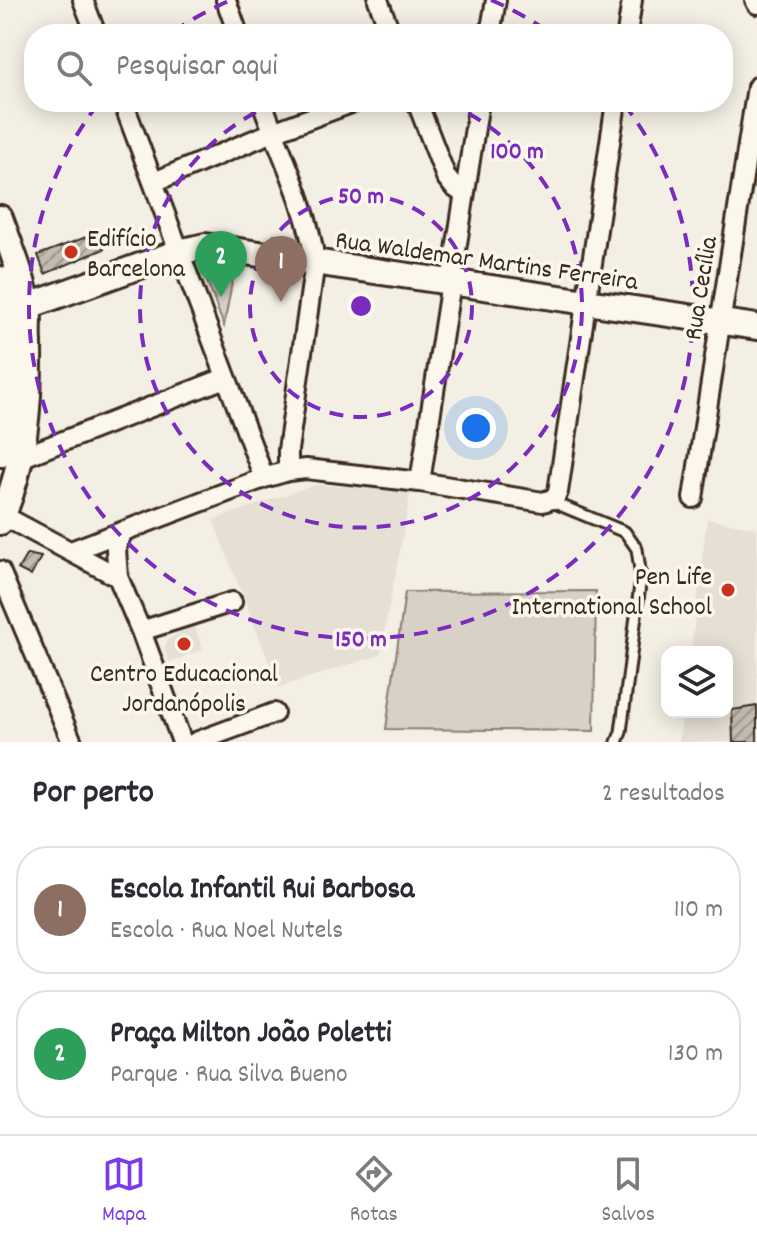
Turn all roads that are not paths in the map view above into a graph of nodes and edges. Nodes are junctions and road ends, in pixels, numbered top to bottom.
1 (83, 0) edge
2 (226, 0) edge
3 (378, 0) edge
4 (496, 0) edge
5 (632, 0) edge
6 (92, 24) edge
7 (234, 24) edge
8 (387, 24) edge
9 (492, 24) edge
10 (628, 24) edge
11 (757, 87) edge
12 (127, 112) edge
13 (266, 112) edge
14 (327, 112) edge
15 (421, 112) edge
16 (477, 112) edge
17 (614, 112) edge
18 (754, 122) edge
19 (273, 132) junction
20 (154, 182) junction
21 (464, 194) junction
22 (0, 221) edge
23 (179, 252) junction
24 (315, 262) junction
25 (0, 279) edge
26 (450, 281) junction
27 (585, 301) junction
28 (19, 310) junction
29 (721, 321) junction
30 (757, 327) edge
31 (225, 378) junction
32 (10, 456) edge
33 (288, 471) junction
34 (264, 478) junction
35 (420, 482) junction
36 (693, 498) dead end
37 (550, 501) junction
38 (1, 517) edge
39 (122, 533) junction
40 (71, 551) junction
41 (0, 571) edge
42 (118, 577) junction
43 (232, 602) dead end
44 (141, 631) junction
45 (274, 713) dead end
46 (72, 742) edge
47 (182, 742) edge
48 (196, 742) edge
49 (617, 742) edge

1 - 6 street
2 - 7 street
3 - 8 street
4 - 9 street
5 - 10 street
11 - 18 street, Rua Cecília
12 - 20 street
13 - 19 street
14 - 19 street
15 - 21 street
16 - 21 street
17 - 27 street
18 - 29 street, Rua Cecília
19 - 20 street
19 - 24 street
20 - 23 street
21 - 26 street
22 - 28 street
23 - 24 street, Rua Waldemar Martins Ferreira
23 - 28 street, Rua Waldemar Martins Ferreira
23 - 31 street
24 - 26 street, Rua Waldemar Martins Ferreira
24 - 33 street
25 - 28 street
26 - 27 street, Rua Waldemar Martins Ferreira
26 - 35 street
27 - 29 street, Rua Waldemar Martins Ferreira
27 - 37 street
28 - 32 street
29 - 30 street, Rua Waldemar Martins Ferreira
29 - 36 street, Rua Cecília
31 - 32 street
31 - 34 street
32 - 38 street
33 - 34 street
33 - 35 street
34 - 39 street
35 - 37 street
37 - 49 lane
38 - 40 street
39 - 40 street
39 - 42 street
40 - 42 street
41 - 46 street
42 - 44 street
43 - 44 street
44 - 47 street
45 - 48 street

